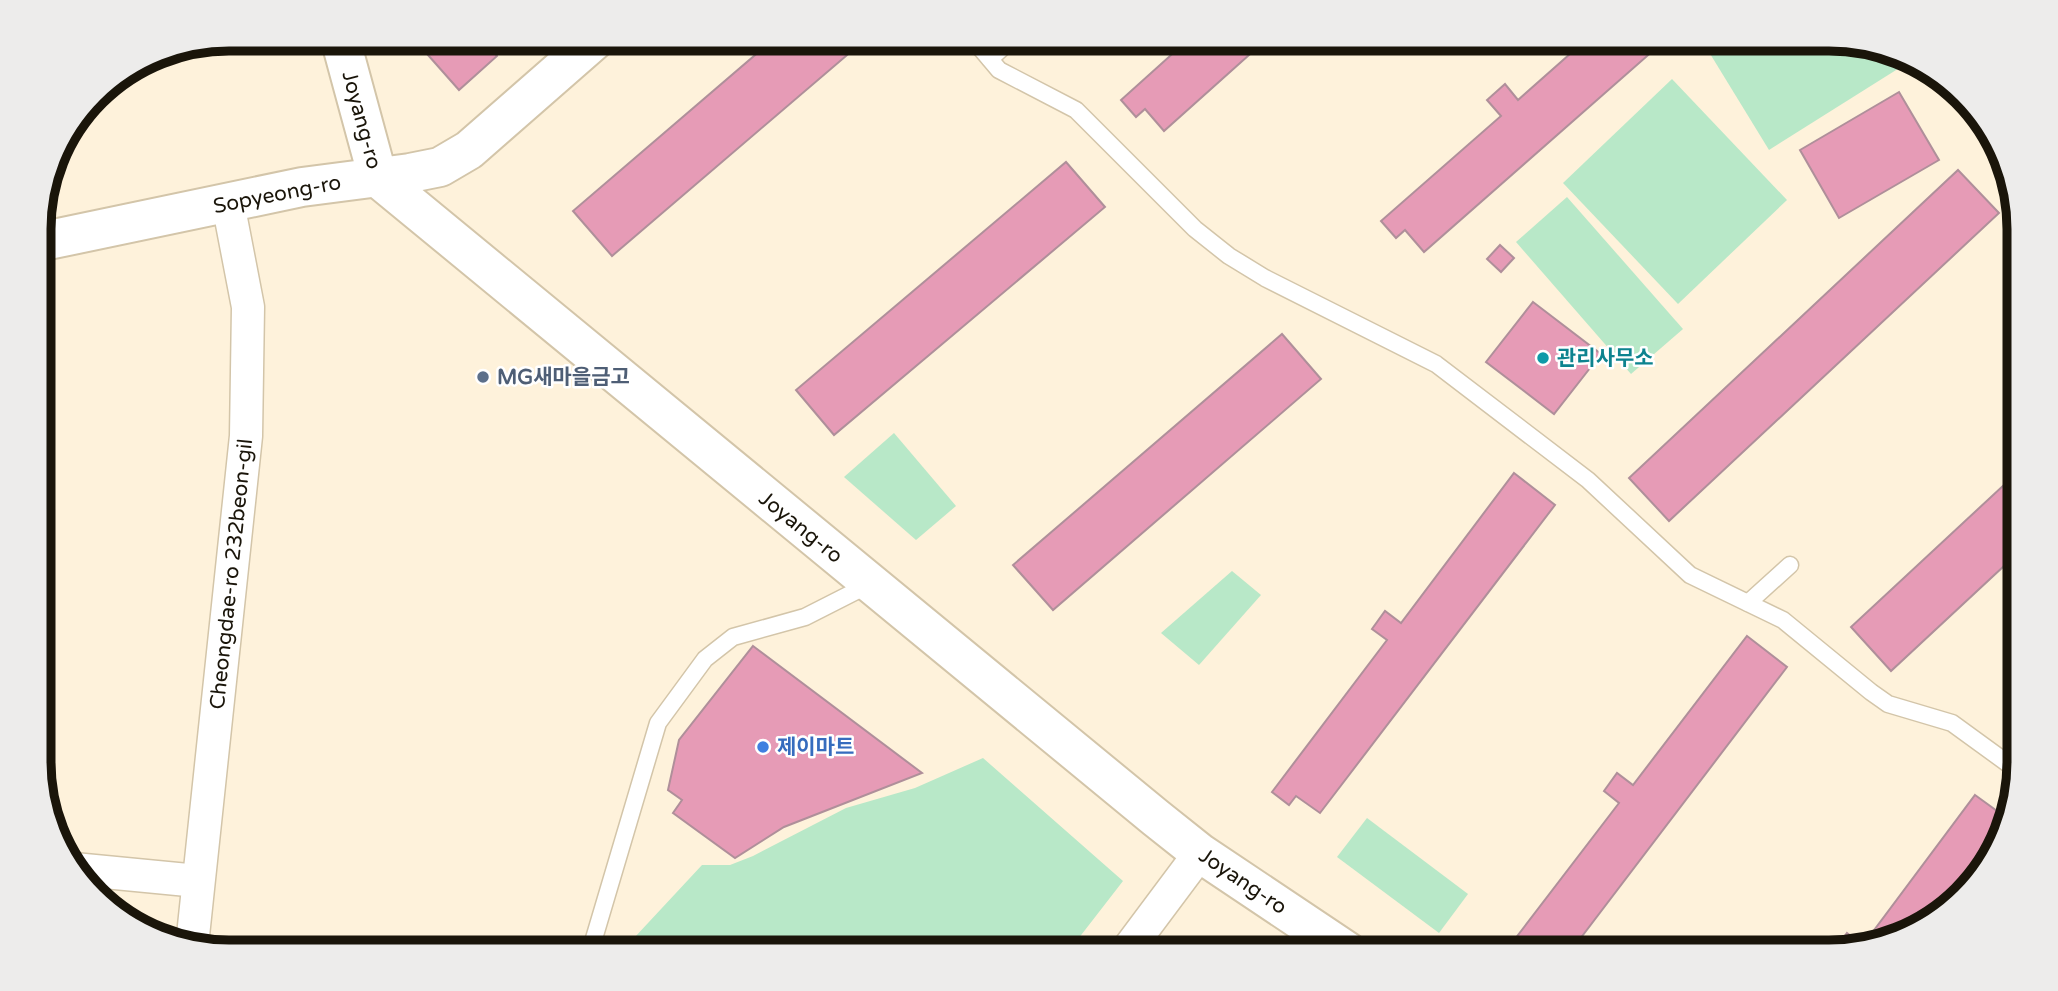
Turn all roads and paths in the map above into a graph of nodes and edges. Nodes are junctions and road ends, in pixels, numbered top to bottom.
1 (344, 51) edge
2 (582, 51) edge
3 (983, 51) edge
4 (999, 51) edge
5 (990, 59) junction
6 (378, 178) junction
7 (228, 203) junction
8 (51, 240) edge
9 (1790, 565) dead end
10 (871, 584) junction
11 (1748, 603) junction
12 (2007, 763) edge
13 (1200, 853) junction
14 (88, 870) edge
15 (198, 881) junction
16 (193, 937) edge
17 (594, 940) edge
18 (1135, 940) edge
19 (1330, 940) edge

1 - 6 street, Joyang-ro
2 - 6 street, Sopyeong-ro
3 - 5 lane
4 - 5 lane
5 - 11 lane
6 - 7 street, Sopyeong-ro
6 - 10 street, Joyang-ro
7 - 8 street, Sopyeong-ro
7 - 15 street, Cheongdae-ro 232beon-gil
9 - 11 lane
10 - 13 street, Joyang-ro
10 - 17 lane
11 - 12 lane
13 - 18 street
13 - 19 street, Joyang-ro
14 - 15 street
15 - 16 street, Cheongdae-ro 232beon-gil

